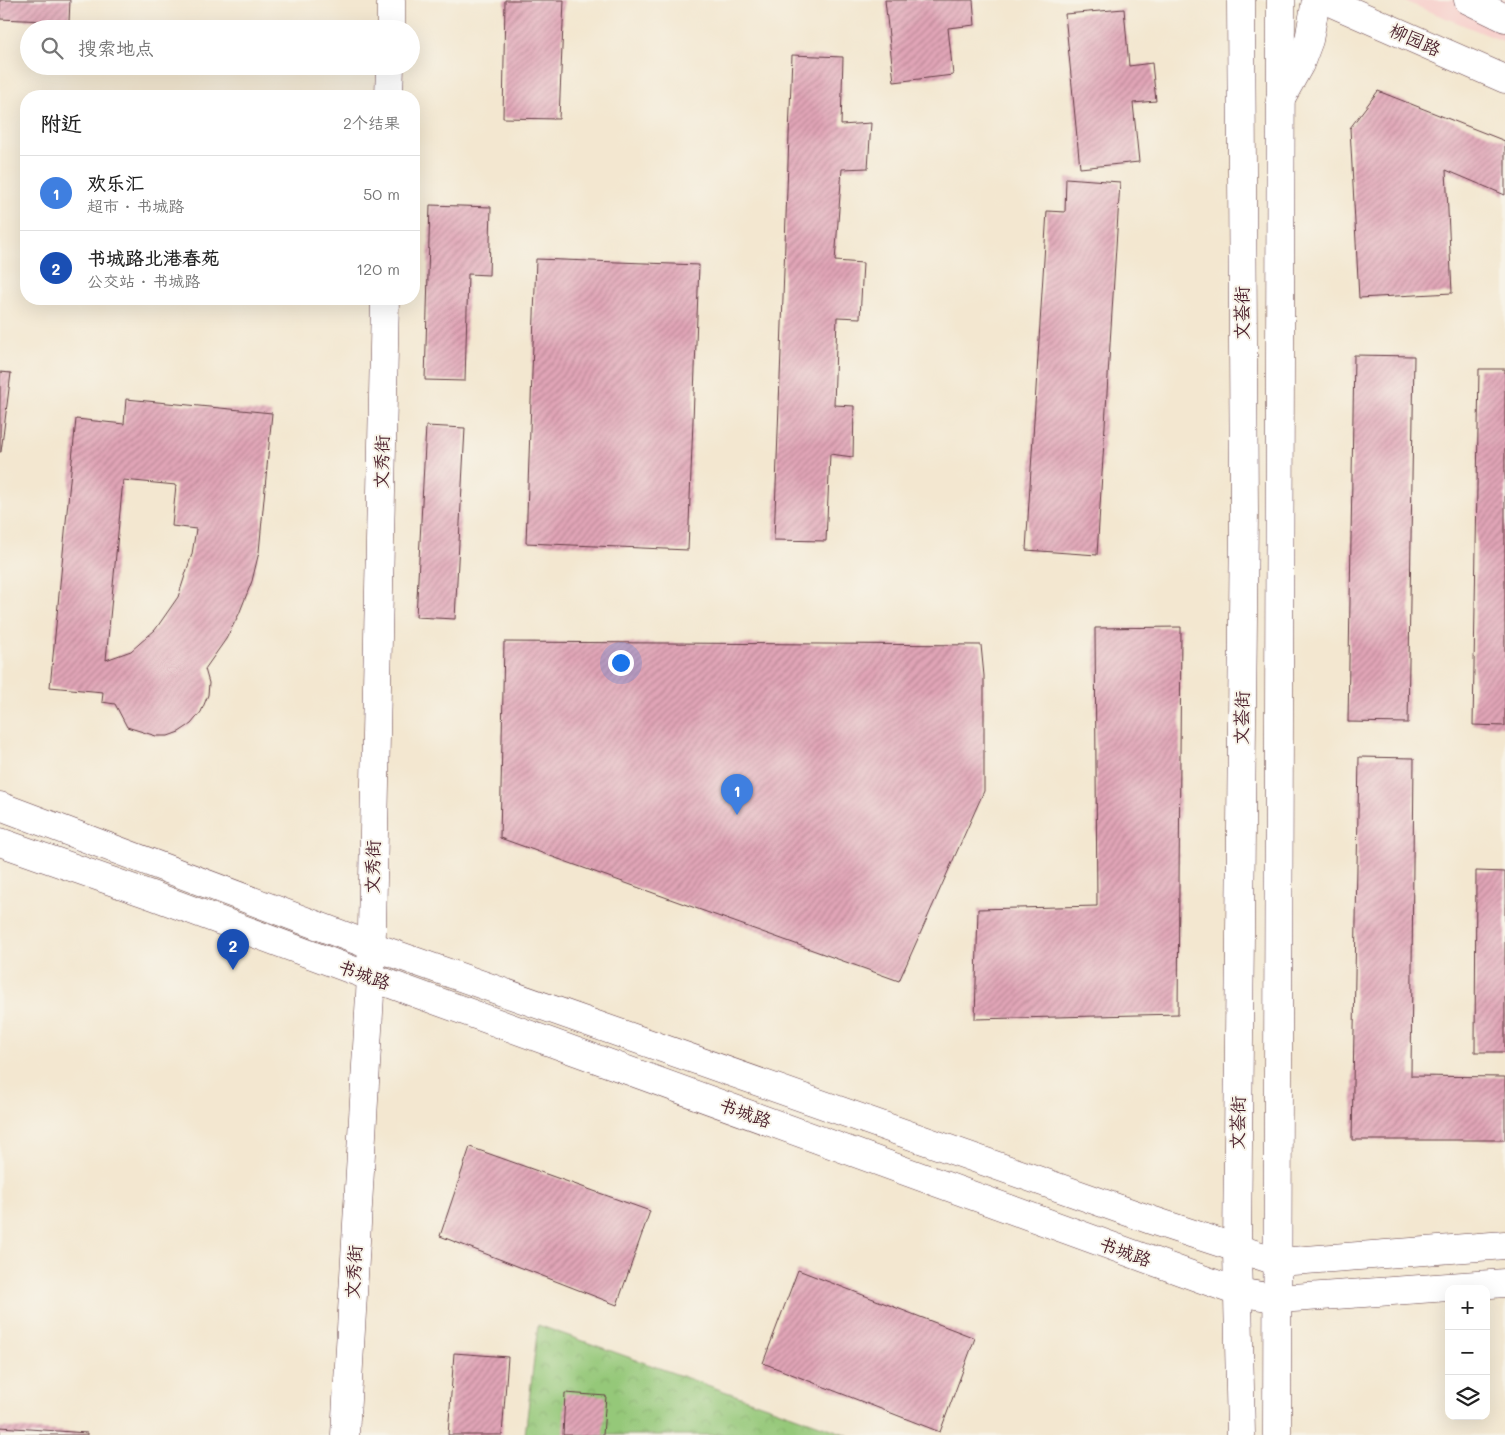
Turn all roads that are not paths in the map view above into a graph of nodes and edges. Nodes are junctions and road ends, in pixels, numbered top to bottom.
1 (392, 0) edge
2 (1241, 0) edge
3 (1281, 0) edge
4 (1316, 0) edge
5 (1325, 0) edge
6 (1468, 0) edge
7 (1505, 18) edge
8 (391, 20) edge
9 (390, 75) edge
10 (1505, 79) edge
11 (390, 90) edge
12 (1280, 100) junction
13 (385, 305) edge
14 (0, 806) edge
15 (0, 842) edge
16 (372, 946) junction
17 (370, 977) junction
18 (1505, 1244) edge
19 (1237, 1250) junction
20 (1279, 1262) junction
21 (1505, 1283) edge
22 (1238, 1292) junction
23 (1279, 1299) junction
24 (345, 1435) edge
25 (1241, 1435) edge
26 (1277, 1435) edge

1 - 8 main road
2 - 19 main road, 文荟街
3 - 12 main road
4 - 12 main road
5 - 10 main road, 柳园路
6 - 7 main road
9 - 11 main road
12 - 20 main road
13 - 16 main road, 文秀街
14 - 16 main road, 书城路
15 - 17 main road, 书城路
16 - 17 main road, 文秀街
16 - 19 main road, 书城路
17 - 22 main road, 书城路
17 - 24 main road, 文秀街
18 - 20 main road, 书城路
19 - 20 main road, 书城路
19 - 22 main road, 文荟街
20 - 23 main road
21 - 23 main road, 书城路
22 - 23 main road, 书城路
22 - 25 main road, 文荟街
23 - 26 main road

